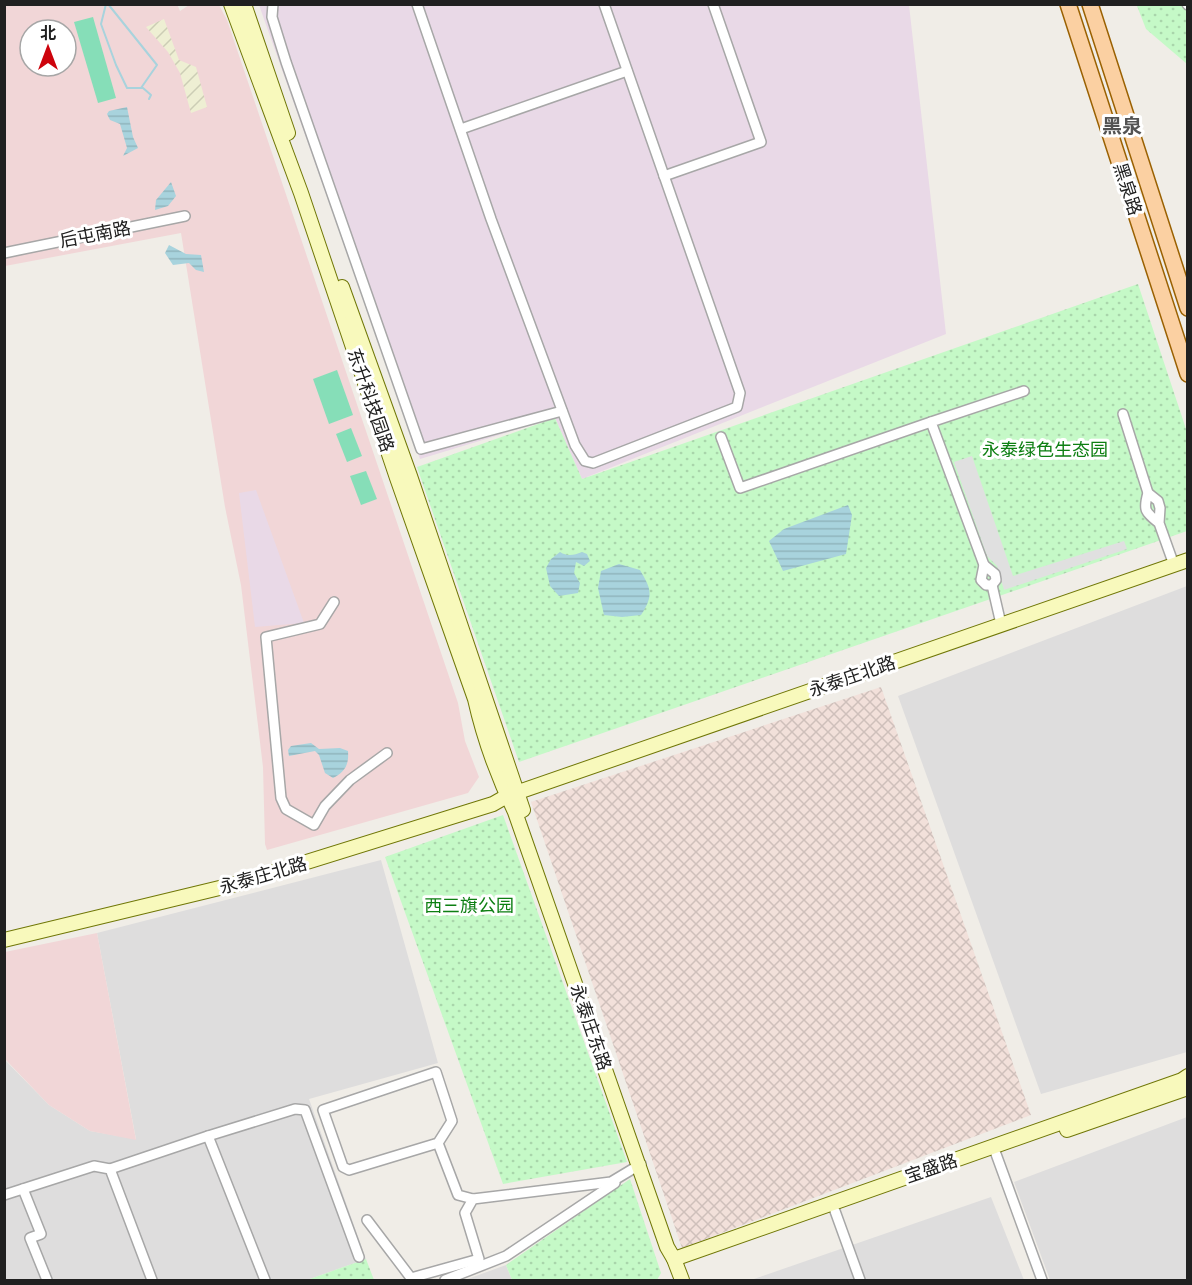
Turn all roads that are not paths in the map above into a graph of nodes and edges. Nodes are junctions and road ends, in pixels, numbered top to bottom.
1 (231, 4) edge
2 (244, 4) edge
3 (273, 4) edge
4 (417, 4) edge
5 (604, 4) edge
6 (713, 4) edge
7 (1068, 4) edge
8 (1090, 4) edge
9 (627, 71) junction
10 (461, 129) junction
11 (664, 176) junction
12 (185, 216) dead end
13 (4, 253) edge
14 (1188, 308) edge
15 (1188, 374) edge
16 (1024, 391) dead end
17 (562, 411) junction
18 (1123, 414) dead end
19 (931, 422) junction
20 (721, 437) dead end
21 (1181, 563) edge
22 (334, 602) dead end
23 (1001, 624) junction
24 (387, 753) dead end
25 (510, 794) junction
26 (4, 932) edge
27 (4, 940) edge
28 (1188, 1076) edge
29 (1188, 1088) edge
30 (208, 1136) junction
31 (438, 1143) junction
32 (996, 1154) junction
33 (110, 1169) junction
34 (23, 1189) junction
35 (4, 1195) edge
36 (473, 1199) junction
37 (835, 1211) junction
38 (367, 1220) dead end
39 (359, 1257) dead end
40 (676, 1263) junction
41 (47, 1281) edge
42 (152, 1281) edge
43 (265, 1281) edge
44 (445, 1281) edge
45 (682, 1281) edge
46 (860, 1281) edge
47 (1042, 1281) edge

1 - 25 street, 东升科技园路
2 - 25 street, 东升科技园路
3 - 17 street
4 - 10 street
5 - 9 street
6 - 11 street
7 - 15 main road, 黑泉路
8 - 14 main road, 黑泉路
9 - 10 street
9 - 11 street
10 - 17 street
11 - 17 street
12 - 13 street, 后屯南路
16 - 19 street
18 - 21 street
19 - 20 street
19 - 23 street
21 - 23 street, 永泰庄北路
22 - 24 street
23 - 25 street, 永泰庄北路
25 - 26 street, 永泰庄北路
25 - 27 street, 永泰庄北路
25 - 40 street, 永泰庄东路
28 - 40 street, 宝盛路
29 - 32 street, 宝盛路
30 - 33 street
30 - 39 street
30 - 43 street
31 - 31 street
31 - 36 street
32 - 37 street, 宝盛路
32 - 47 street
33 - 34 street
33 - 42 street
34 - 35 street
34 - 41 street
36 - 38 street
36 - 44 street
37 - 40 street, 宝盛路
37 - 46 street
40 - 45 street, 永泰庄东路

